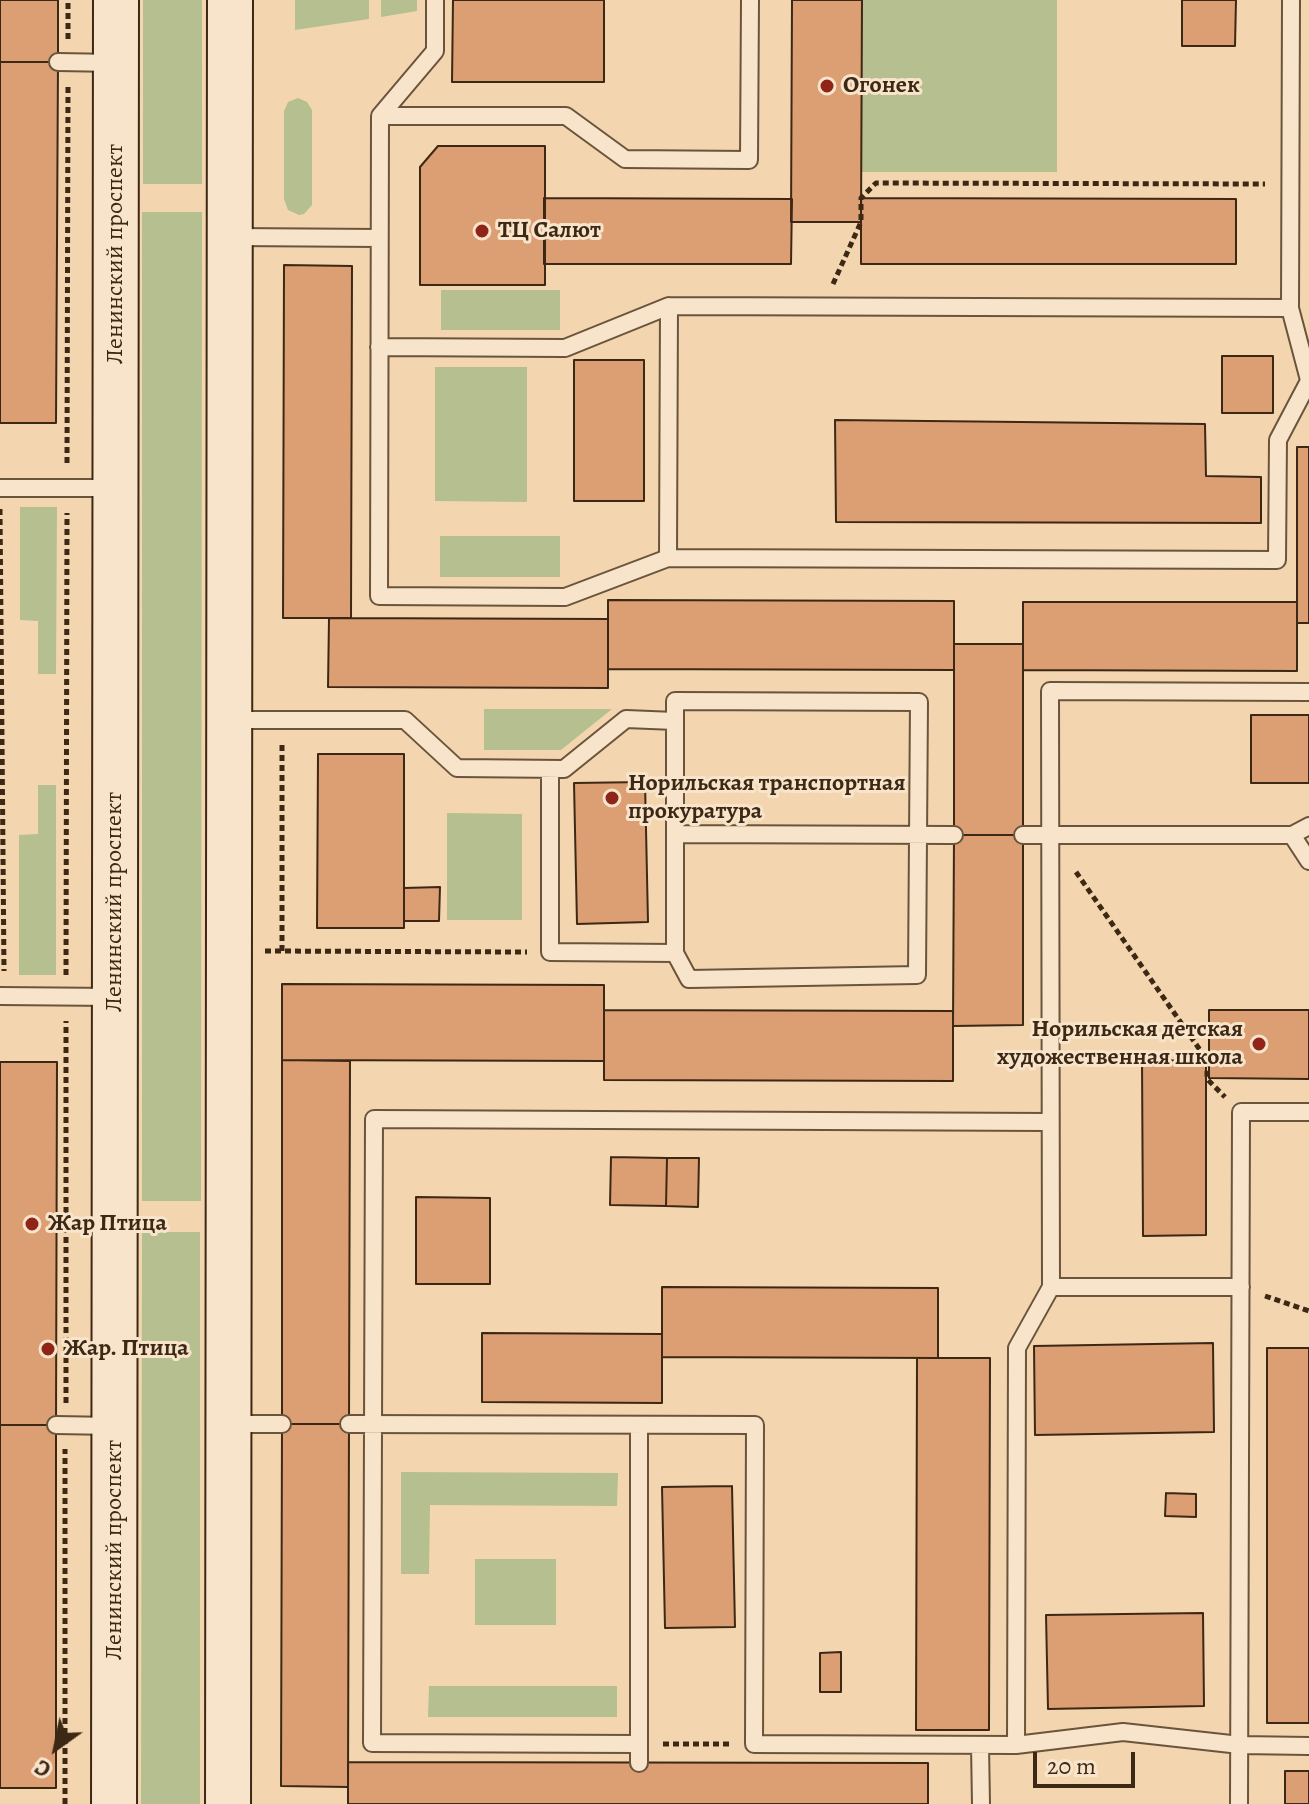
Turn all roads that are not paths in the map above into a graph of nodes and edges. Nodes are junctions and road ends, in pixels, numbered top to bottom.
1 (116, 0) edge
2 (230, 0) edge
3 (435, 0) edge
4 (750, 0) edge
5 (1291, 0) edge
6 (63, 62) road end
7 (116, 63) junction
8 (380, 116) junction
9 (229, 237) junction
10 (379, 238) junction
11 (669, 306) junction
12 (1290, 308) junction
13 (379, 347) junction
14 (1309, 381) edge
15 (0, 488) edge
16 (116, 488) junction
17 (668, 558) junction
18 (1309, 692) edge
19 (229, 720) junction
20 (675, 721) junction
21 (550, 769) junction
22 (1309, 826) edge
23 (675, 834) junction
24 (919, 835) junction
25 (954, 835) dead end
26 (1023, 835) dead end
27 (1050, 835) junction
28 (1292, 835) junction
29 (1309, 861) edge
30 (675, 953) junction
31 (2, 996) edge
32 (115, 997) junction
33 (1309, 1112) edge
34 (1049, 1122) junction
35 (1051, 1287) junction
36 (1241, 1287) junction
37 (228, 1424) junction
38 (282, 1424) dead end
39 (349, 1424) dead end
40 (373, 1424) junction
41 (61, 1425) road end
42 (639, 1425) junction
43 (115, 1426) junction
44 (638, 1744) junction
45 (980, 1745) junction
46 (1016, 1745) junction
47 (1240, 1745) junction
48 (1309, 1746) edge
49 (639, 1763) dead end
50 (114, 1804) edge
51 (228, 1804) edge
52 (981, 1804) edge
53 (1239, 1804) edge

1 - 7 main road, Ленинский проспект
2 - 9 main road
3 - 8 lane
4 - 8 lane
5 - 12 lane
6 - 7 lane
7 - 16 main road, Ленинский проспект
8 - 10 lane
9 - 10 lane
9 - 19 main road
10 - 13 lane
11 - 12 lane
11 - 13 lane
11 - 17 lane
12 - 14 lane
13 - 17 lane
14 - 17 lane
15 - 16 lane
16 - 32 main road, Ленинский проспект
18 - 27 lane
19 - 21 lane
19 - 37 main road
20 - 21 lane
20 - 23 lane
20 - 24 lane
21 - 30 lane
22 - 28 lane
23 - 24 lane
23 - 30 lane
24 - 25 lane
24 - 30 lane
26 - 27 lane
27 - 28 lane
27 - 34 lane
28 - 29 lane
31 - 32 lane
32 - 43 main road, Ленинский проспект
33 - 36 lane
34 - 35 lane
34 - 40 lane
35 - 36 lane
35 - 46 lane
36 - 47 lane
37 - 38 lane
37 - 51 main road
39 - 40 lane
40 - 42 lane
40 - 44 lane
41 - 43 lane
42 - 44 lane
42 - 45 lane
43 - 50 main road, Ленинский проспект
44 - 49 lane
45 - 46 lane
45 - 52 lane
46 - 47 lane
47 - 48 lane
47 - 53 lane

